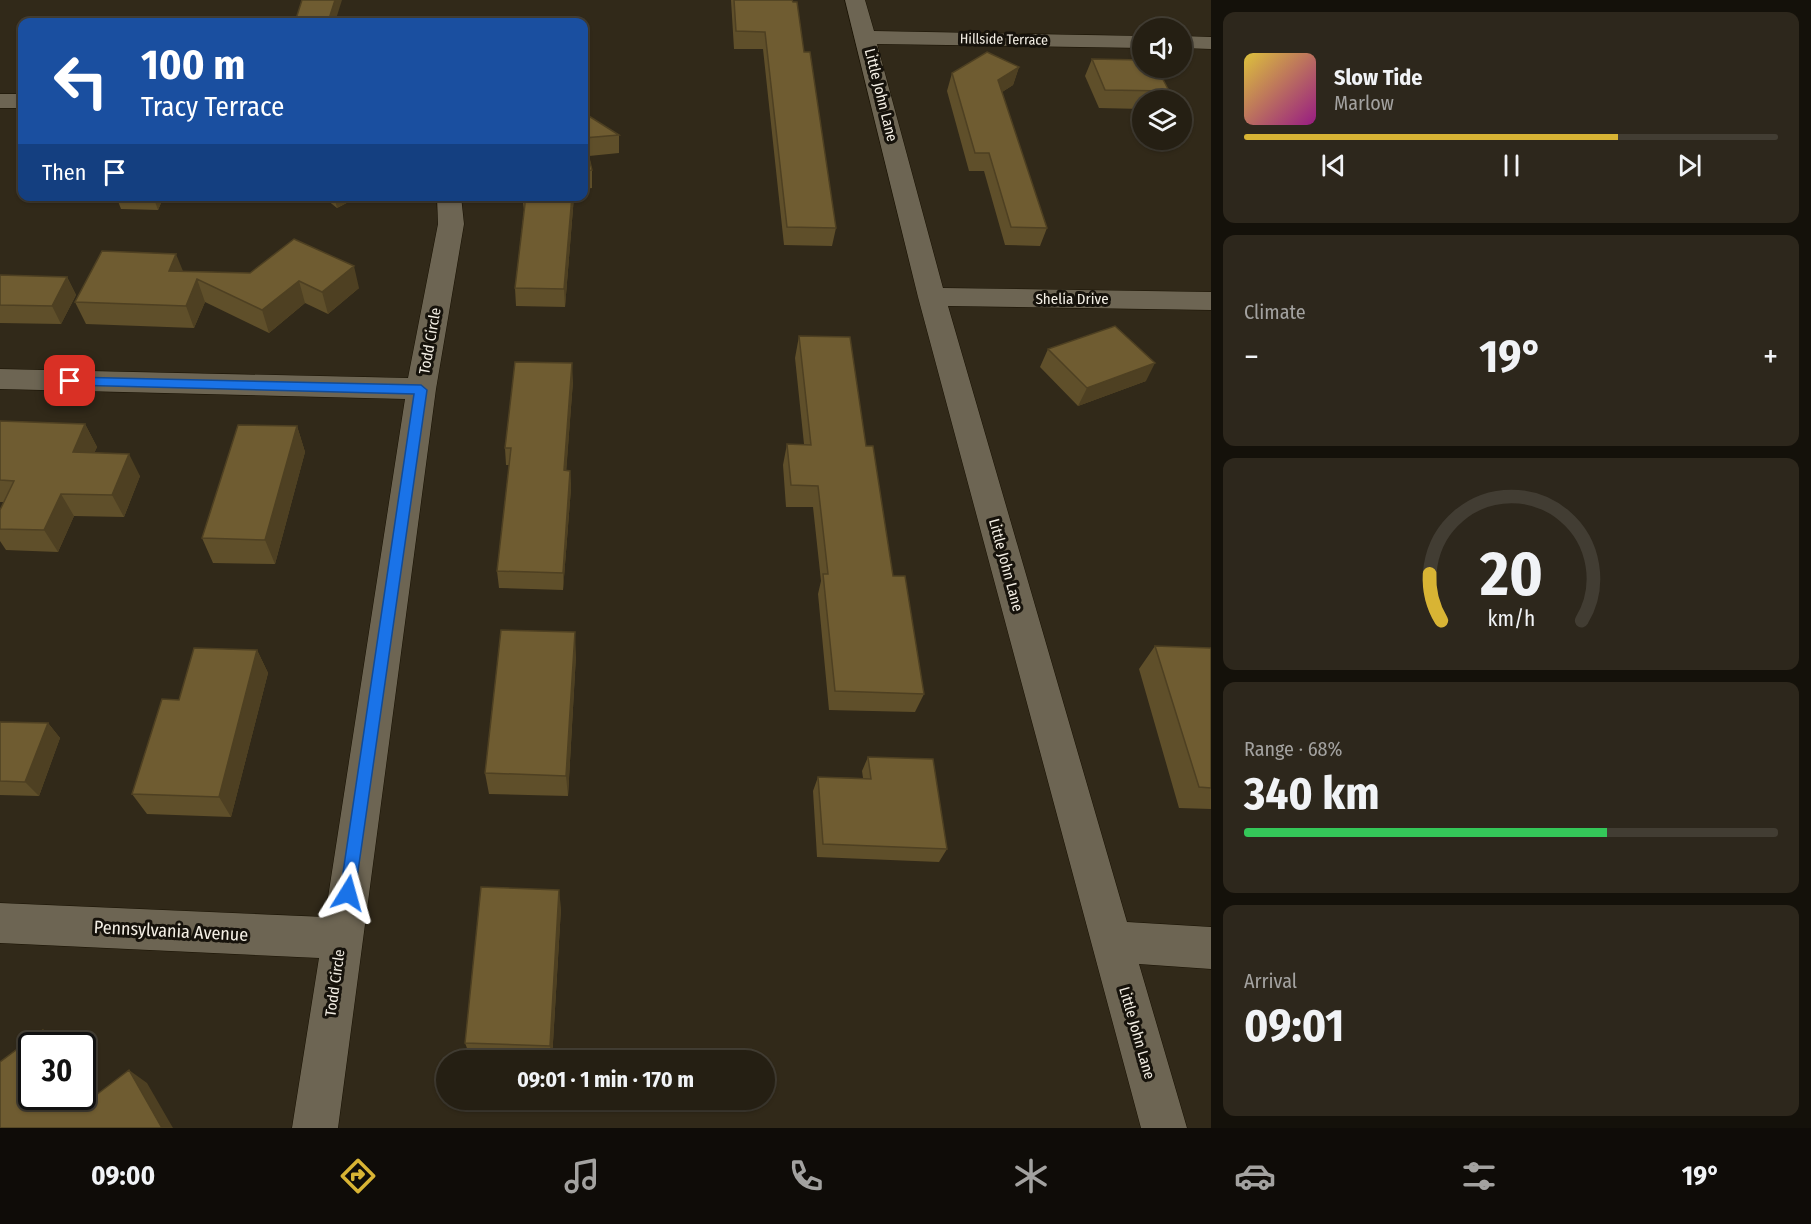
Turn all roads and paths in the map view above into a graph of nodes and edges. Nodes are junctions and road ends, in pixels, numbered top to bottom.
1 (855, 0) edge
2 (866, 37) junction
3 (1132, 42) edge
4 (1192, 42) edge
5 (1211, 42) edge
6 (0, 101) edge
7 (18, 101) edge
8 (449, 201) edge
9 (932, 297) junction
10 (1211, 301) edge
11 (0, 379) edge
12 (421, 390) junction
13 (0, 923) edge
14 (341, 938) junction
15 (1111, 942) junction
16 (1211, 948) edge
17 (315, 1128) edge
18 (1164, 1128) edge

1 - 2 street, Little John Lane
2 - 3 street, Hillside Terrace
2 - 9 street, Little John Lane
4 - 5 street
6 - 7 street
8 - 12 street, Todd Circle
9 - 10 street, Shelia Drive
9 - 15 street, Little John Lane
11 - 12 street
12 - 14 street, Todd Circle
13 - 14 street, Pennsylvania Avenue
14 - 17 street, Todd Circle
15 - 16 street
15 - 18 street, Little John Lane

